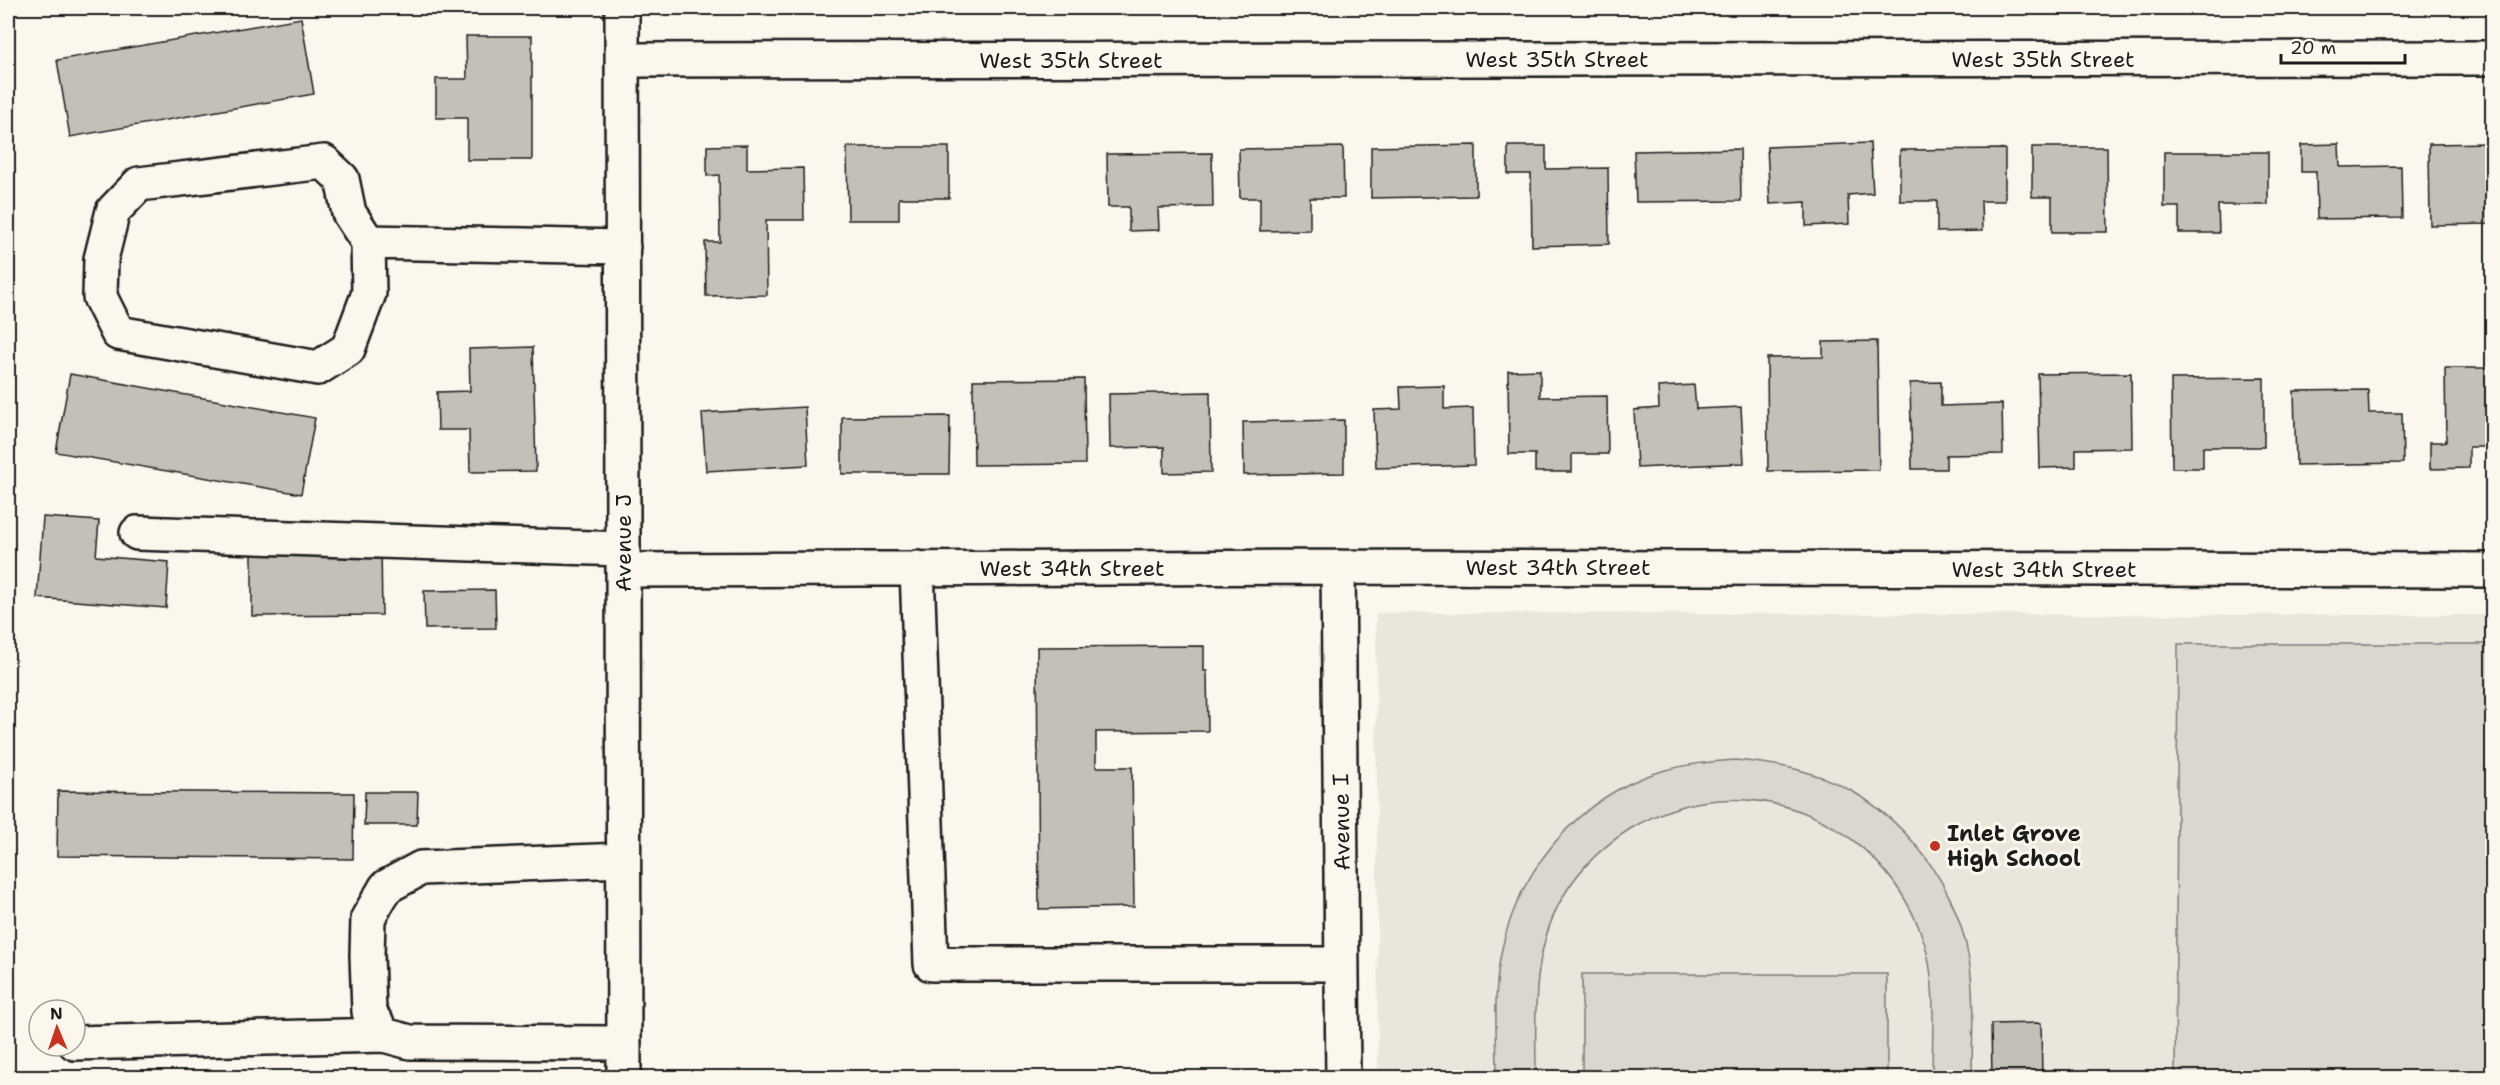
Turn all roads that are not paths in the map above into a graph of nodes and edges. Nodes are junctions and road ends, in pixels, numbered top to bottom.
1 (622, 8) edge
2 (2493, 58) edge
3 (622, 60) junction
4 (368, 242) junction
5 (623, 247) junction
6 (137, 533) dead end
7 (623, 559) junction
8 (1338, 567) junction
9 (917, 568) junction
10 (2493, 570) edge
11 (623, 860) junction
12 (1342, 964) junction
13 (384, 1035) junction
14 (623, 1042) junction
15 (87, 1043) edge
16 (624, 1077) edge
17 (1343, 1077) edge

1 - 3 street, Avenue J
2 - 3 street, West 35th Street
3 - 5 street, Avenue J
4 - 4 street
4 - 5 street
5 - 7 street, Avenue J
6 - 7 street, West 34th Street
7 - 9 street, West 34th Street
7 - 11 street, Avenue J
8 - 9 street, West 34th Street
8 - 10 street, West 34th Street
8 - 12 street, Avenue I
9 - 12 street
11 - 13 street
11 - 14 street, Avenue J
12 - 17 street, Avenue I
13 - 14 street
13 - 15 street
14 - 16 street, Avenue J

